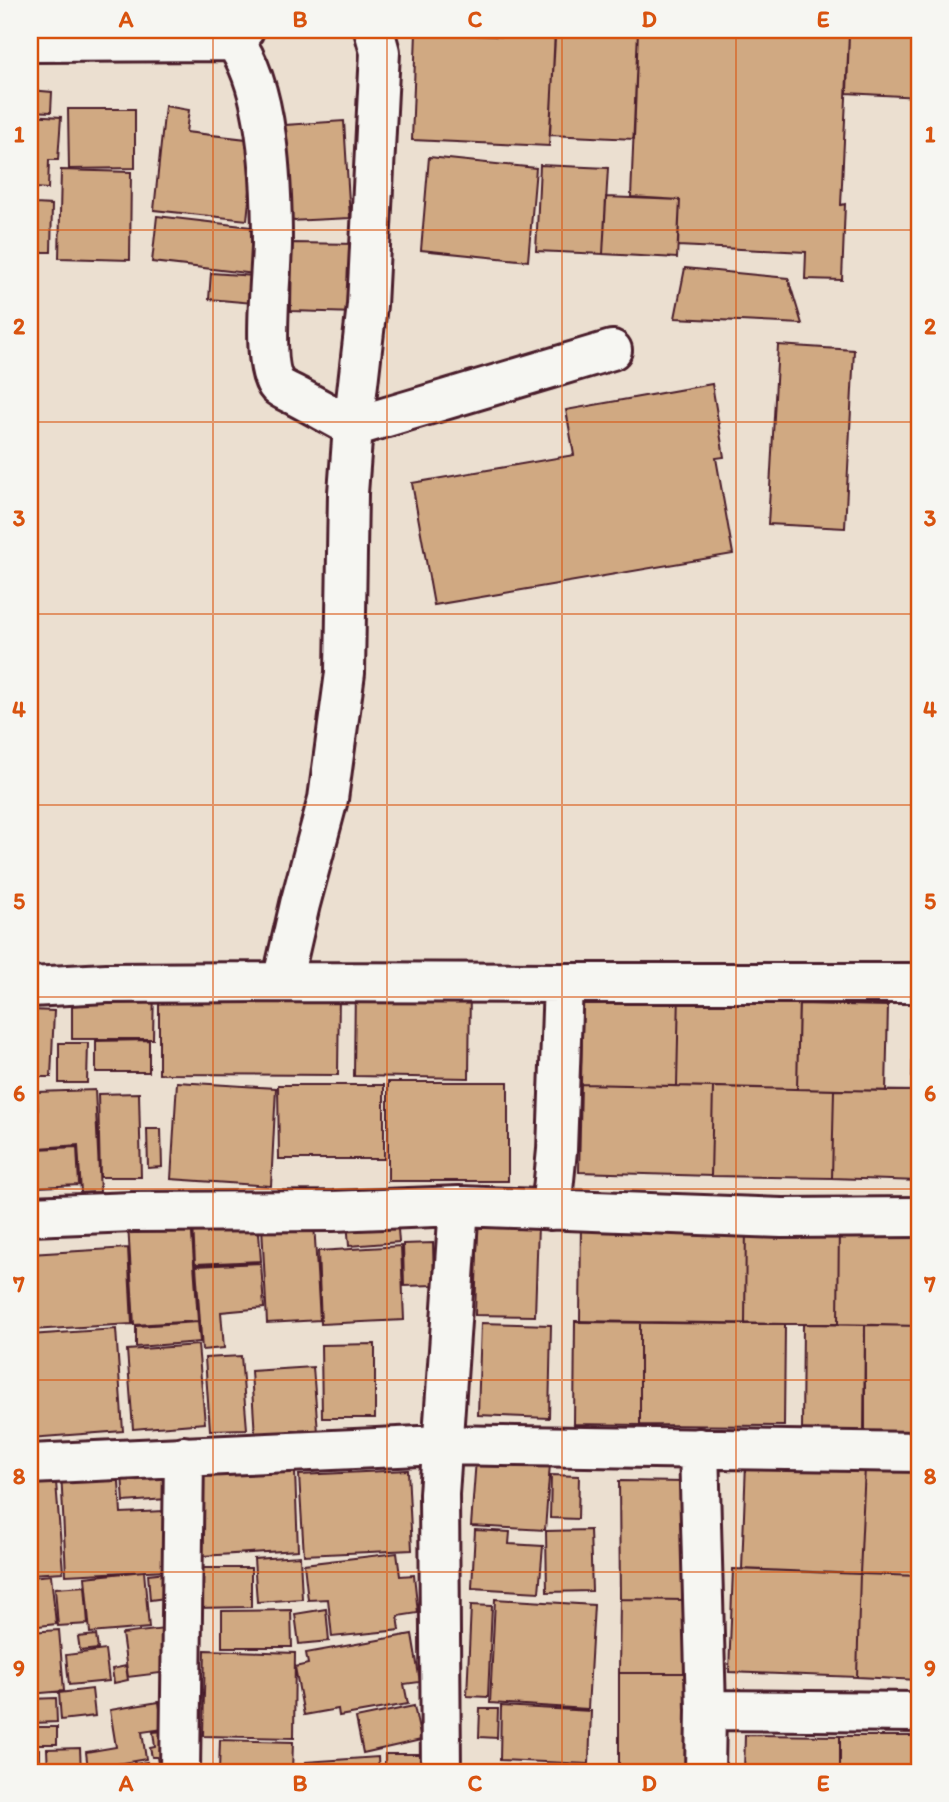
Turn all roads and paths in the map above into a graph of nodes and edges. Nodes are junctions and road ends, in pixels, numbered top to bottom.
1 (374, 30) edge
2 (239, 36) edge
3 (30, 42) edge
4 (612, 350) dead end
5 (353, 427) junction
6 (282, 982) junction
7 (562, 982) junction
8 (919, 983) edge
9 (30, 987) edge
10 (459, 1206) junction
11 (551, 1210) junction
12 (30, 1216) edge
13 (919, 1217) edge
14 (441, 1445) junction
15 (699, 1448) junction
16 (919, 1452) edge
17 (184, 1456) junction
18 (30, 1464) edge
19 (706, 1710) junction
20 (919, 1712) edge
21 (180, 1772) edge
22 (441, 1772) edge
23 (705, 1772) edge

1 - 5 street
2 - 3 street
2 - 5 street
4 - 5 street
5 - 6 street
6 - 7 street
6 - 9 street
7 - 8 street
7 - 11 street
10 - 11 street
10 - 12 street
10 - 14 street
11 - 13 street
14 - 15 street
14 - 17 street
14 - 22 street
15 - 16 street
15 - 19 street
17 - 18 street
17 - 21 street
19 - 20 street
19 - 23 street

